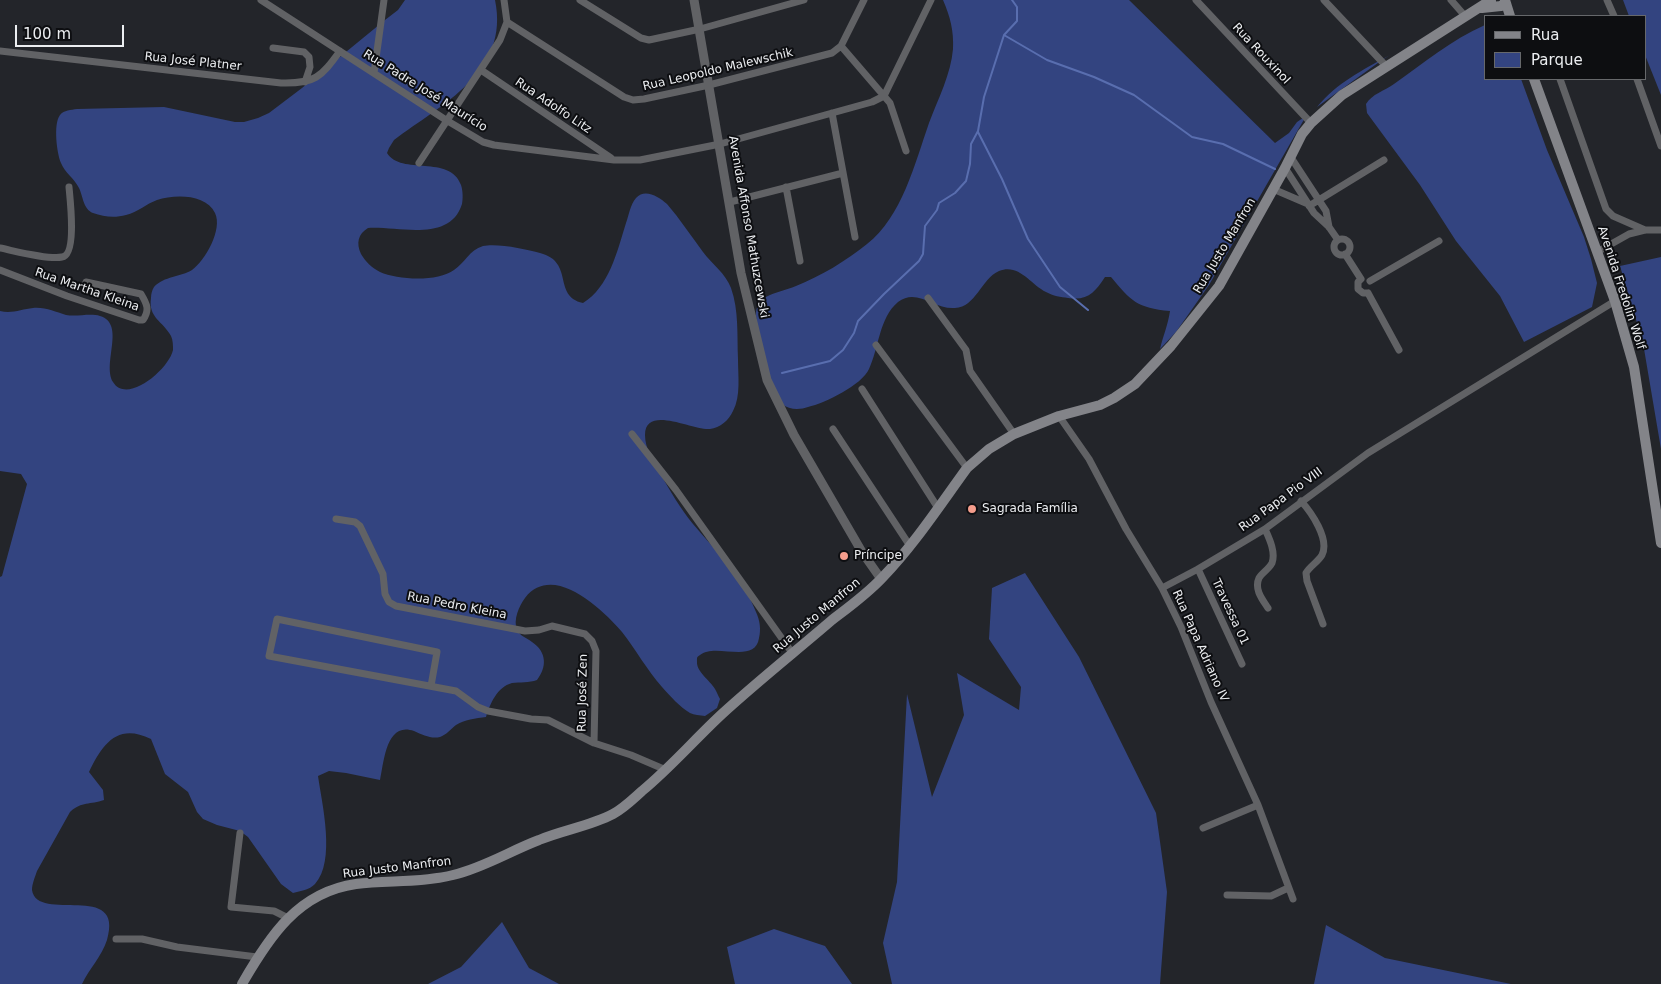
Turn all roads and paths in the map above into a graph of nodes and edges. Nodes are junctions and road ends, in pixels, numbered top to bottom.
1 (261, 0) edge
2 (384, 0) edge
3 (504, 0) edge
4 (580, 0) edge
5 (694, 0) edge
6 (804, 0) edge
7 (864, 0) edge
8 (931, 0) edge
9 (1196, 0) edge
10 (1324, 0) edge
11 (1451, 0) edge
12 (1608, 0) edge
13 (1499, 3) edge
14 (1505, 15) edge
15 (1509, 15) edge
16 (1614, 15) edge
17 (1464, 16) junction
18 (507, 22) junction
19 (700, 29) junction
20 (841, 46) junction
21 (273, 48) dead end
22 (0, 51) edge
23 (340, 51) junction
24 (1386, 66) junction
25 (481, 70) junction
26 (374, 73) junction
27 (1534, 80) edge
28 (1560, 80) edge
29 (1637, 80) edge
30 (305, 82) junction
31 (710, 85) junction
32 (884, 96) junction
33 (832, 113) junction
34 (446, 120) junction
35 (1310, 123) junction
36 (720, 144) junction
37 (1661, 146) edge
38 (906, 152) dead end
39 (1290, 156) junction
40 (614, 160) junction
41 (1384, 160) dead end
42 (419, 163) dead end
43 (1285, 168) junction
44 (843, 174) junction
45 (69, 187) dead end
46 (786, 187) junction
47 (1274, 189) junction
48 (1320, 199) junction
49 (730, 202) junction
50 (1309, 205) junction
51 (1329, 227) junction
52 (1645, 230) junction
53 (1661, 230) edge
54 (855, 237) dead end
55 (1338, 240) junction
56 (1439, 241) dead end
57 (0, 248) edge
58 (1597, 252) junction
59 (1345, 254) junction
60 (800, 261) dead end
61 (0, 270) edge
62 (1361, 279) junction
63 (1370, 281) junction
64 (86, 282) dead end
65 (1368, 293) junction
66 (928, 298) dead end
67 (1615, 301) junction
68 (876, 345) dead end
69 (1400, 350) dead end
70 (862, 389) dead end
71 (1059, 416) junction
72 (833, 429) dead end
73 (632, 434) dead end
74 (1014, 434) junction
75 (967, 468) junction
76 (1301, 501) junction
77 (938, 508) junction
78 (336, 519) dead end
79 (1264, 529) junction
80 (1661, 543) edge
81 (910, 546) junction
82 (1198, 569) junction
83 (881, 579) junction
84 (1162, 588) junction
85 (1268, 608) dead end
86 (1323, 624) dead end
87 (539, 630) joint
88 (793, 654) junction
89 (1242, 664) dead end
90 (431, 686) junction
91 (594, 743) junction
92 (666, 770) junction
93 (1258, 805) junction
94 (1202, 828) dead end
95 (240, 832) dead end
96 (1288, 888) junction
97 (1227, 895) dead end
98 (1293, 899) dead end
99 (288, 918) junction
100 (116, 939) dead end
101 (257, 957) junction
102 (242, 984) edge

1 - 23 street, Rua Padre José Maurício
2 - 26 street
3 - 18 street
4 - 19 street
5 - 19 street, Avenida Affonso Mathuzcewski
6 - 19 street
7 - 20 street
8 - 32 street
9 - 35 street, Rua Rouxinol
10 - 24 street
11 - 17 street
12 - 16 street
13 - 14 main road
13 - 15 main road
13 - 17 main road, Rua Justo Manfron
17 - 24 main road, Rua Justo Manfron
18 - 25 street
18 - 31 street, Rua Leopoldo Malewschik
19 - 31 street, Avenida Affonso Mathuzcewski
20 - 31 street, Rua Leopoldo Malewschik
20 - 32 street
21 - 30 street
22 - 30 street, Rua José Platner
23 - 26 street, Rua Padre José Maurício
23 - 30 street, Rua José Platner
24 - 35 main road, Rua Justo Manfron
25 - 34 street
25 - 40 street, Rua Adolfo Litz
26 - 34 street, Rua Padre José Maurício
27 - 58 main road, Avenida Fredolin Wolf
28 - 52 street
29 - 37 street
31 - 36 street, Avenida Affonso Mathuzcewski
32 - 33 street, Rua Padre José Maurício
32 - 38 street
33 - 36 street, Rua Padre José Maurício
33 - 44 street
34 - 40 street, Rua Padre José Maurício
34 - 42 street
35 - 39 main road, Rua Justo Manfron
36 - 40 street, Rua Padre José Maurício
36 - 49 street, Avenida Affonso Mathuzcewski
39 - 43 main road, Rua Justo Manfron
39 - 48 street
41 - 48 street
43 - 47 main road, Rua Justo Manfron
43 - 50 street
44 - 46 street
44 - 54 street
45 - 57 street
46 - 49 street
46 - 60 street
47 - 50 street
47 - 71 main road, Rua Justo Manfron
48 - 50 street
48 - 51 street
49 - 83 street, Avenida Affonso Mathuzcewski
50 - 51 street
51 - 55 street
52 - 53 street
52 - 58 street
55 - 59 street
55 - 59 street
56 - 63 street
58 - 67 main road, Avenida Fredolin Wolf
59 - 62 street
61 - 64 street, Rua Martha Kleina
62 - 63 street
62 - 65 street
63 - 65 street
65 - 69 street
66 - 74 street
67 - 76 street, Rua Papa Pio VIII
67 - 80 main road, Avenida Fredolin Wolf
68 - 75 street
70 - 77 street
71 - 74 main road, Rua Justo Manfron
71 - 84 street, Rua Papa Adriano IV
72 - 81 street
73 - 88 street
74 - 75 main road, Rua Justo Manfron
75 - 77 main road, Rua Justo Manfron
76 - 79 street, Rua Papa Pio VIII
76 - 86 street
77 - 81 main road, Rua Justo Manfron
78 - 87 street, Rua Pedro Kleina
79 - 82 street, Rua Papa Pio VIII
79 - 85 street
81 - 83 main road, Rua Justo Manfron
82 - 84 street, Rua Papa Pio VIII
82 - 89 street, Travessa 01
83 - 88 main road, Rua Justo Manfron
84 - 93 street, Rua Papa Adriano IV
87 - 91 street, Rua José Zen
88 - 92 main road, Rua Justo Manfron
90 - 90 street
90 - 91 street
91 - 92 street
92 - 99 main road, Rua Justo Manfron
93 - 94 street
93 - 96 street, Rua Papa Adriano IV
95 - 99 street
96 - 97 street
96 - 98 street, Rua Papa Adriano IV
99 - 101 main road, Rua Justo Manfron
100 - 101 street
101 - 102 main road, Rua Justo Manfron

